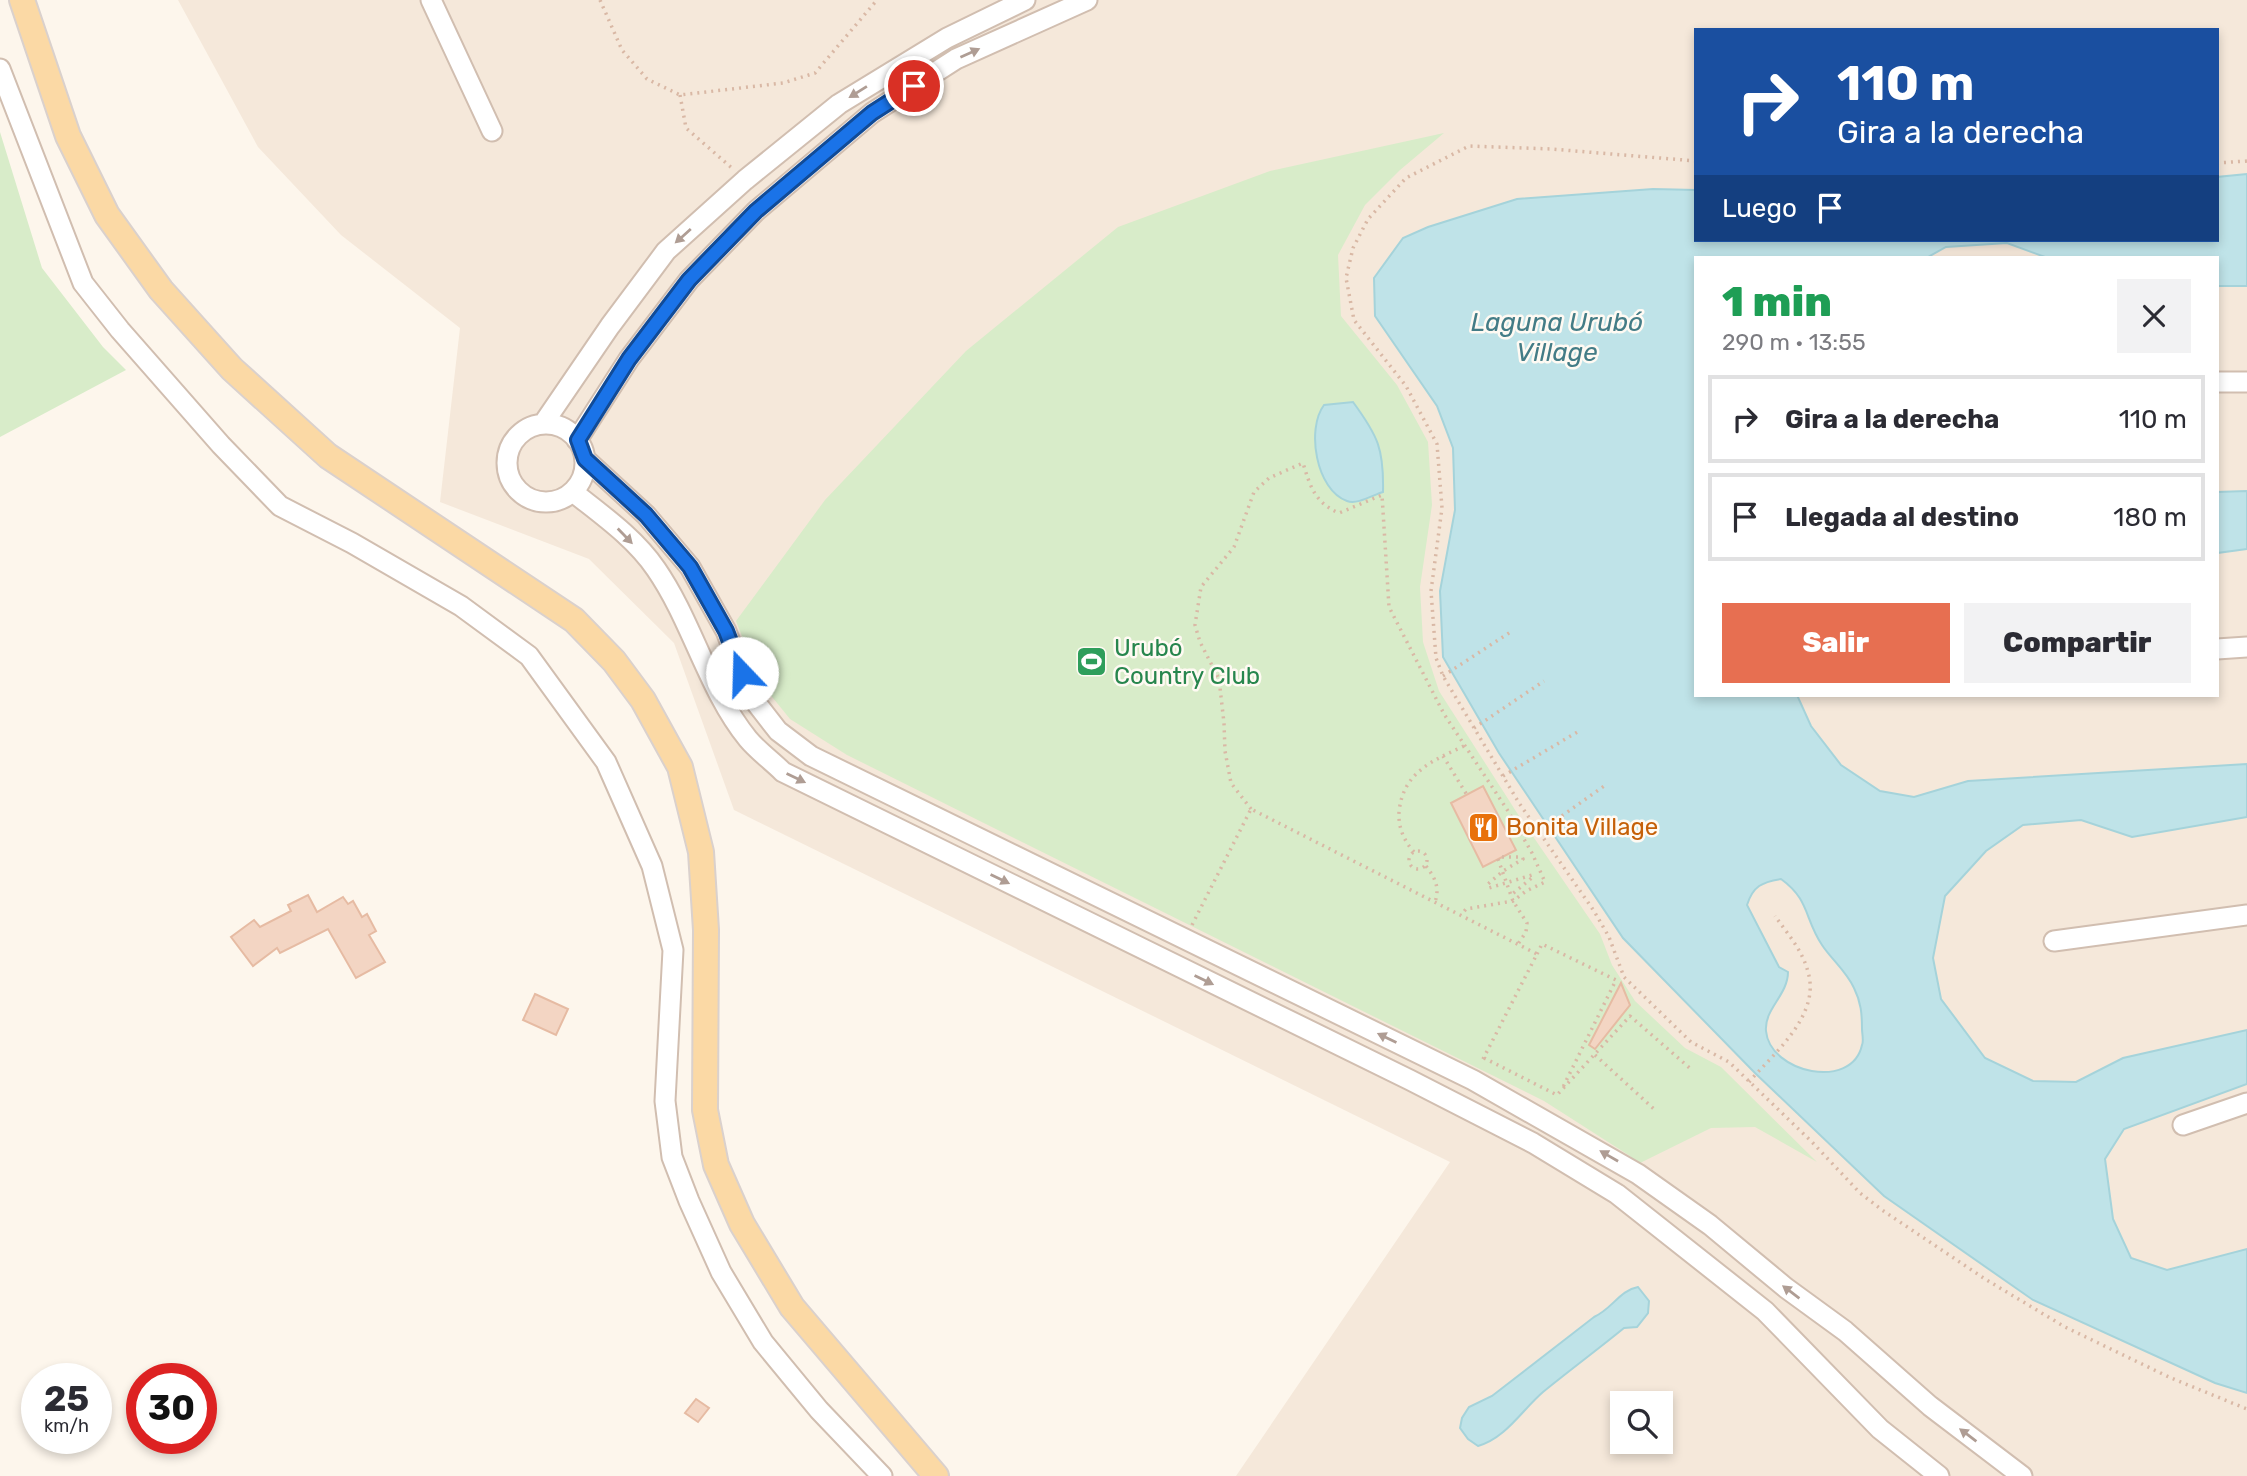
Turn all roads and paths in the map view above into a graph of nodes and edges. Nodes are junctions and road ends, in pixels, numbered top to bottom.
1 (22, 0) edge
2 (431, 0) edge
3 (600, 0) edge
4 (877, 0) edge
5 (1025, 0) edge
6 (1087, 0) edge
7 (0, 69) edge
8 (680, 95) junction
9 (492, 131) dead end
10 (2247, 161) edge
11 (1694, 162) edge
12 (2219, 163) edge
13 (741, 183) junction
14 (756, 211) junction
15 (2219, 382) edge
16 (2247, 382) edge
17 (543, 424) junction
18 (578, 440) junction
19 (585, 459) junction
20 (573, 492) junction
21 (1512, 631) dead end
22 (2247, 648) edge
23 (2219, 649) edge
24 (1443, 676) junction
25 (1544, 681) dead end
26 (1474, 728) junction
27 (1579, 731) dead end
28 (778, 732) junction
29 (1464, 746) junction
30 (759, 749) junction
31 (1443, 756) junction
32 (1503, 776) junction
33 (1607, 784) dead end
34 (1467, 795) dead end
35 (1251, 809) junction
36 (1539, 832) junction
37 (1413, 852) junction
38 (1425, 865) junction
39 (1503, 871) junction
40 (1507, 883) junction
41 (1511, 895) junction
42 (1513, 901) junction
43 (1435, 902) junction
44 (1461, 915) junction
45 (2247, 915) edge
46 (1775, 916) dead end
47 (1185, 939) junction
48 (2054, 941) dead end
49 (1518, 944) junction
50 (1537, 954) junction
51 (1422, 1055) junction
52 (1595, 1055) junction
53 (1484, 1058) junction
54 (1692, 1070) dead end
55 (1462, 1074) junction
56 (1410, 1080) junction
57 (1749, 1082) junction
58 (1560, 1092) junction
59 (2247, 1103) edge
60 (1654, 1109) dead end
61 (2183, 1125) dead end
62 (2247, 1409) edge
63 (882, 1476) edge
64 (936, 1476) edge
65 (1939, 1476) edge
66 (2022, 1476) edge

1 - 64 main road
2 - 9 street
3 - 8 path
4 - 8 path
5 -> 13 street
14 -> 6 street
7 - 63 street
8 - 13 path
10 - 12 path
11 - 24 path
13 - 14 street
13 -> 17 street
14 - 18 street
15 - 16 street
17 - 18 street
17 - 20 street
18 - 19 street
19 - 20 street
19 - 28 street
20 -> 30 street
21 - 24 path
22 - 23 street
24 - 26 path
25 - 26 path
26 - 32 path
27 - 32 path
28 - 30 street
28 - 47 street
29 - 31 path
29 - 35 path
29 - 42 path
30 -> 56 street
31 - 34 path
31 - 37 path
32 - 36 path
33 - 36 path
35 - 43 path
35 - 47 path
36 - 57 path
37 - 38 path
37 - 38 path
38 - 43 path
39 - 39 path
39 - 40 path
39 - 40 path
40 - 41 path
40 - 41 path
41 - 42 path
42 - 44 path
42 - 49 path
43 - 44 path
44 - 49 path
45 - 48 street
46 - 57 path
51 -> 47 street
49 - 50 path
50 - 53 path
50 - 58 path
51 - 55 street
51 - 56 street
52 - 54 path
52 - 58 path
52 - 60 path
53 - 55 path
53 - 58 path
66 -> 55 street
56 - 65 street
57 - 62 path
59 - 61 street

